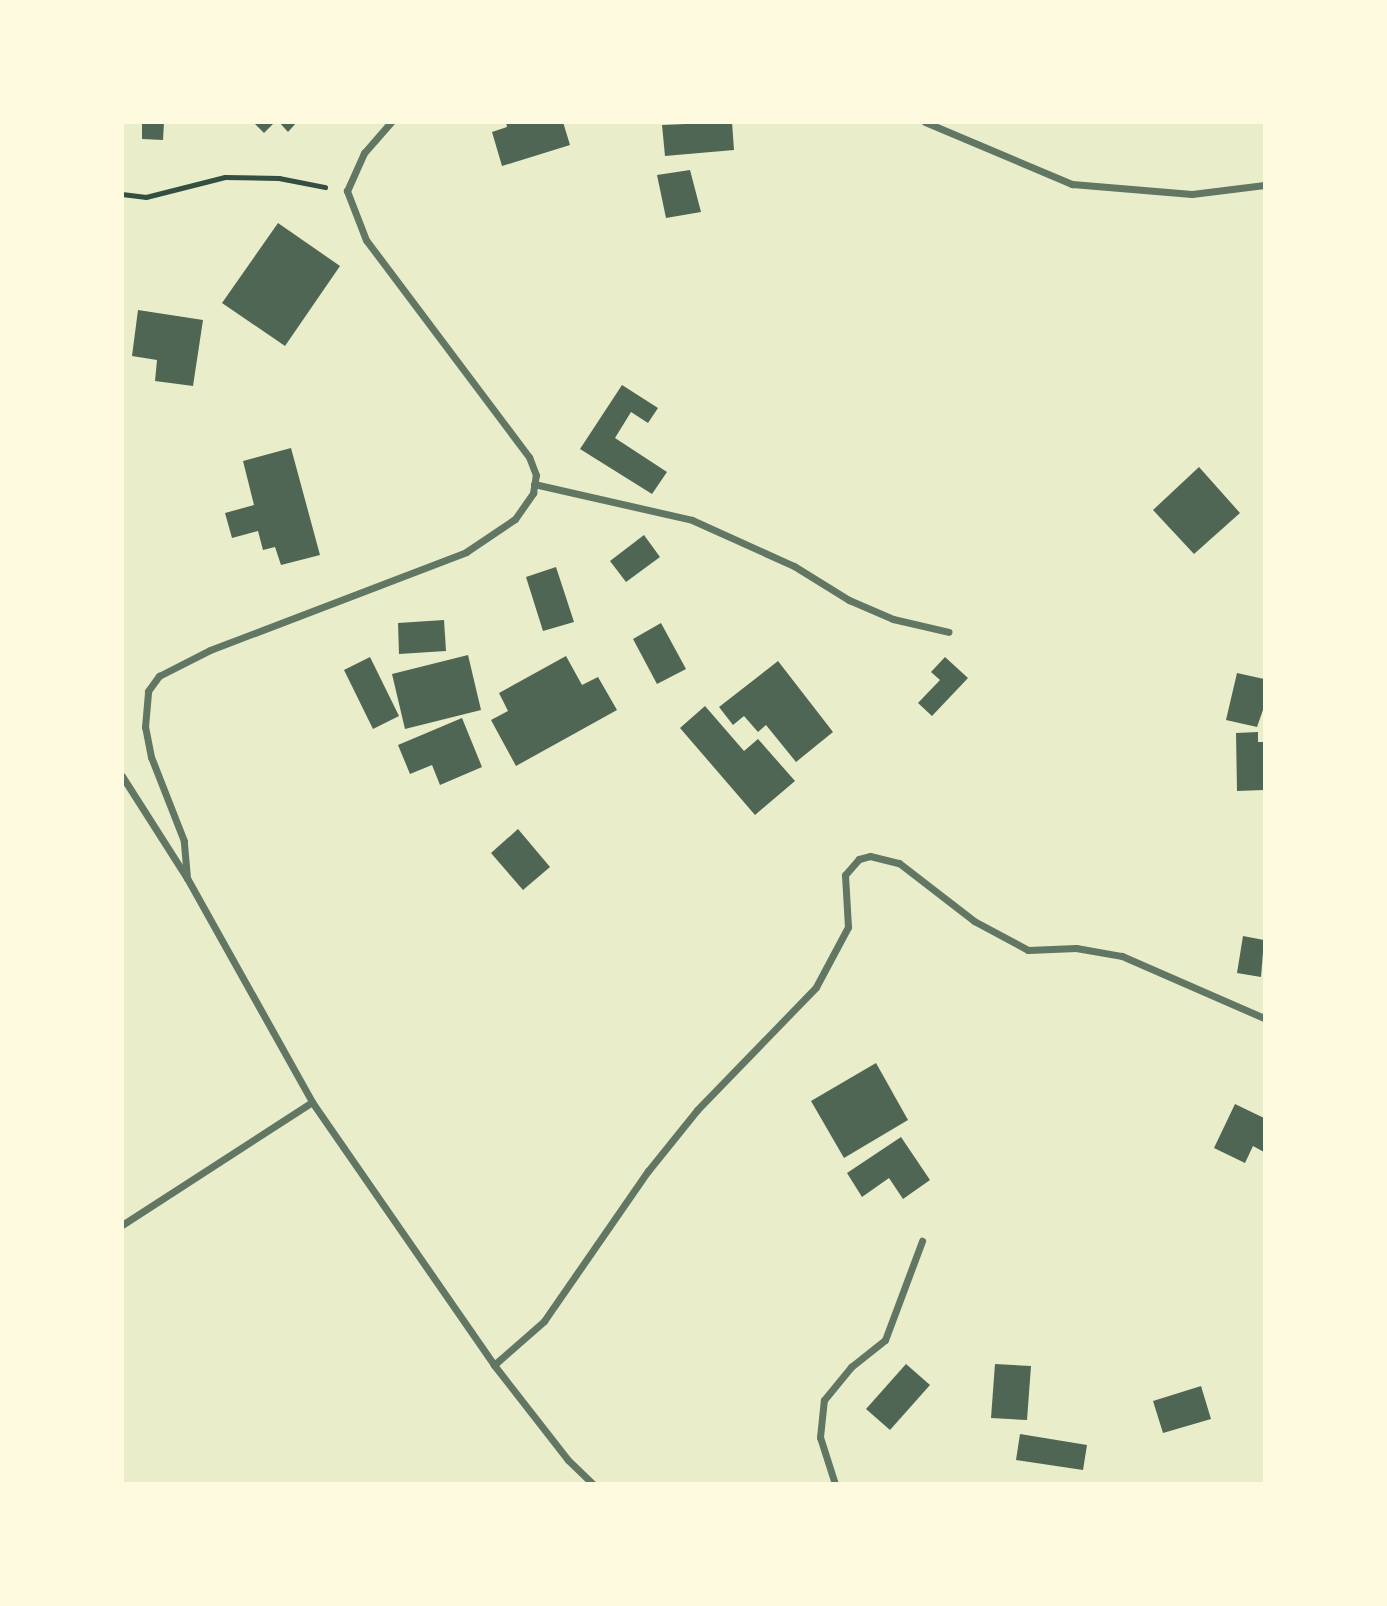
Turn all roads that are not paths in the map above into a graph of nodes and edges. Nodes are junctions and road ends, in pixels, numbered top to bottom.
1 (391, 122) edge
2 (925, 122) edge
3 (1265, 185) edge
4 (534, 484) junction
5 (949, 632) dead end
6 (122, 776) edge
7 (187, 878) junction
8 (1265, 1018) edge
9 (312, 1102) junction
10 (122, 1225) edge
11 (922, 1241) dead end
12 (494, 1365) junction
13 (593, 1483) edge
14 (835, 1483) edge

1 - 4 street
2 - 3 street
4 - 5 street
4 - 7 street
6 - 7 street
7 - 9 street
8 - 12 street
9 - 10 street
9 - 12 street
11 - 14 street
12 - 13 street

